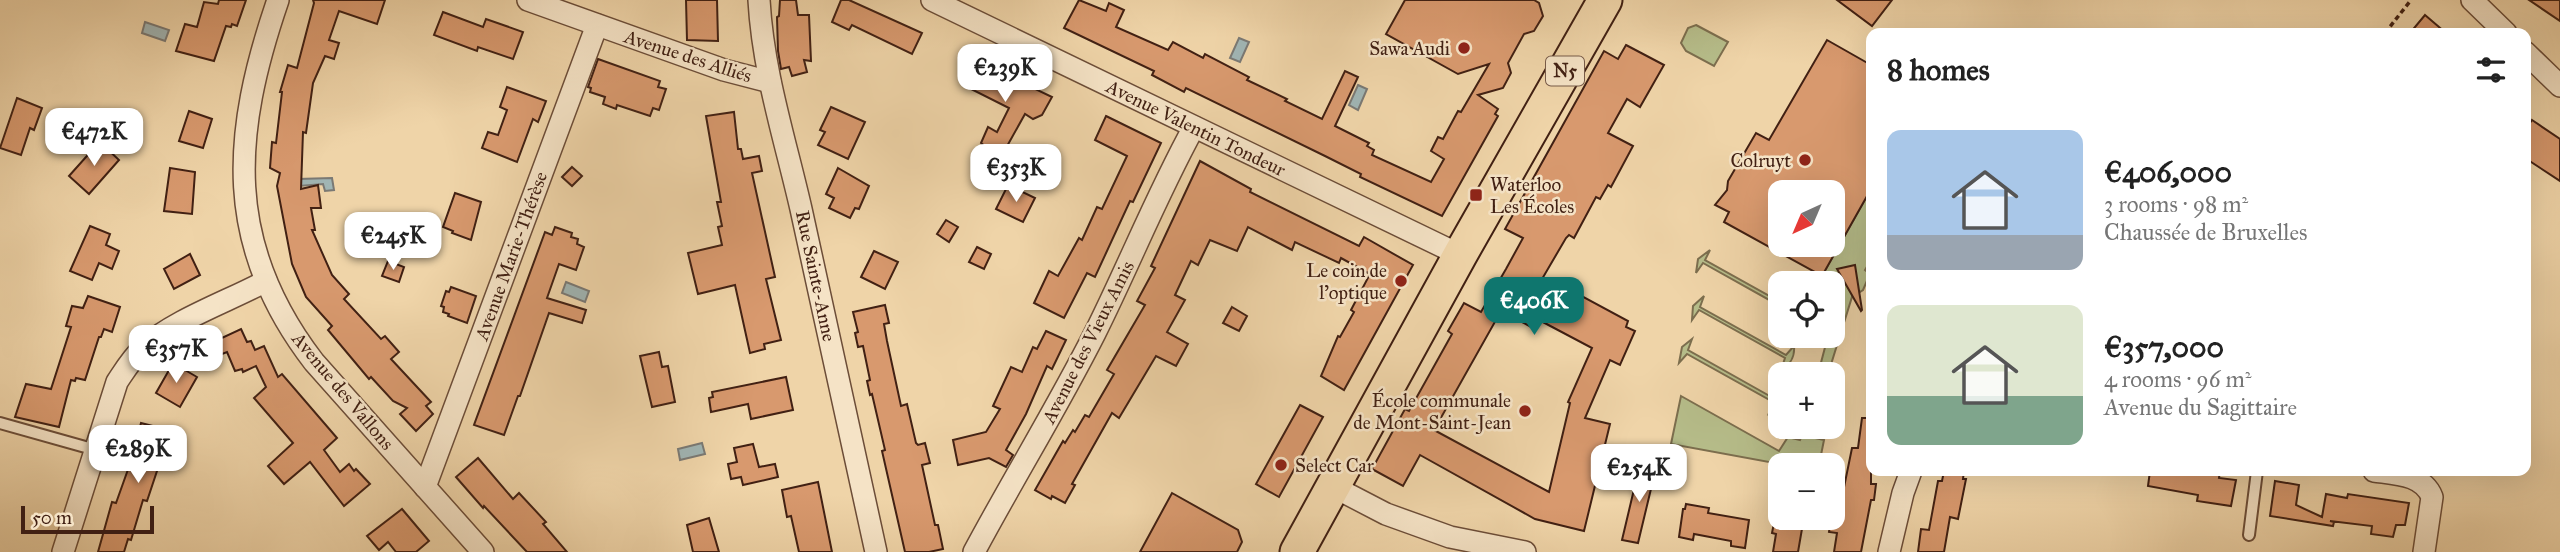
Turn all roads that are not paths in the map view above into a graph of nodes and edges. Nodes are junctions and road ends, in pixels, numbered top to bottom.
1 (278, 0) edge
2 (528, 0) edge
3 (759, 0) edge
4 (932, 0) edge
5 (1605, 0) edge
6 (2472, 0) edge
7 (597, 25) junction
8 (2501, 28) edge
9 (2531, 58) edge
10 (770, 82) junction
11 (2560, 86) edge
12 (1194, 127) junction
13 (1460, 255) junction
14 (266, 281) junction
15 (0, 423) edge
16 (96, 450) junction
17 (1909, 476) edge
18 (2256, 476) edge
19 (2402, 476) edge
20 (425, 487) junction
21 (1334, 487) junction
22 (2249, 535) dead end
23 (63, 552) edge
24 (484, 552) edge
25 (876, 552) edge
26 (974, 552) edge
27 (1297, 552) edge
28 (1525, 552) edge
29 (1889, 552) edge
30 (2424, 552) edge

1 - 14 street, Avenue des Vallons
2 - 7 street, Avenue des Alliés
3 - 10 street, Rue Sainte-Anne
4 - 12 street, Avenue Valentin Tondeur
5 - 13 main road, N5
6 - 8 street
7 - 10 street, Avenue des Alliés
7 - 20 street, Avenue Marie-Thérèse
9 - 11 street
10 - 25 street, Rue Sainte-Anne
12 - 13 street, Avenue Valentin Tondeur
12 - 26 street, Avenue des Vieux Amis
13 - 21 main road, N5
14 - 16 street
14 - 20 street, Avenue des Vallons
15 - 16 lane
16 - 23 street
17 - 29 street
18 - 22 lane
19 - 30 street
20 - 24 street, Avenue des Vallons
21 - 27 main road, N5
21 - 28 street

